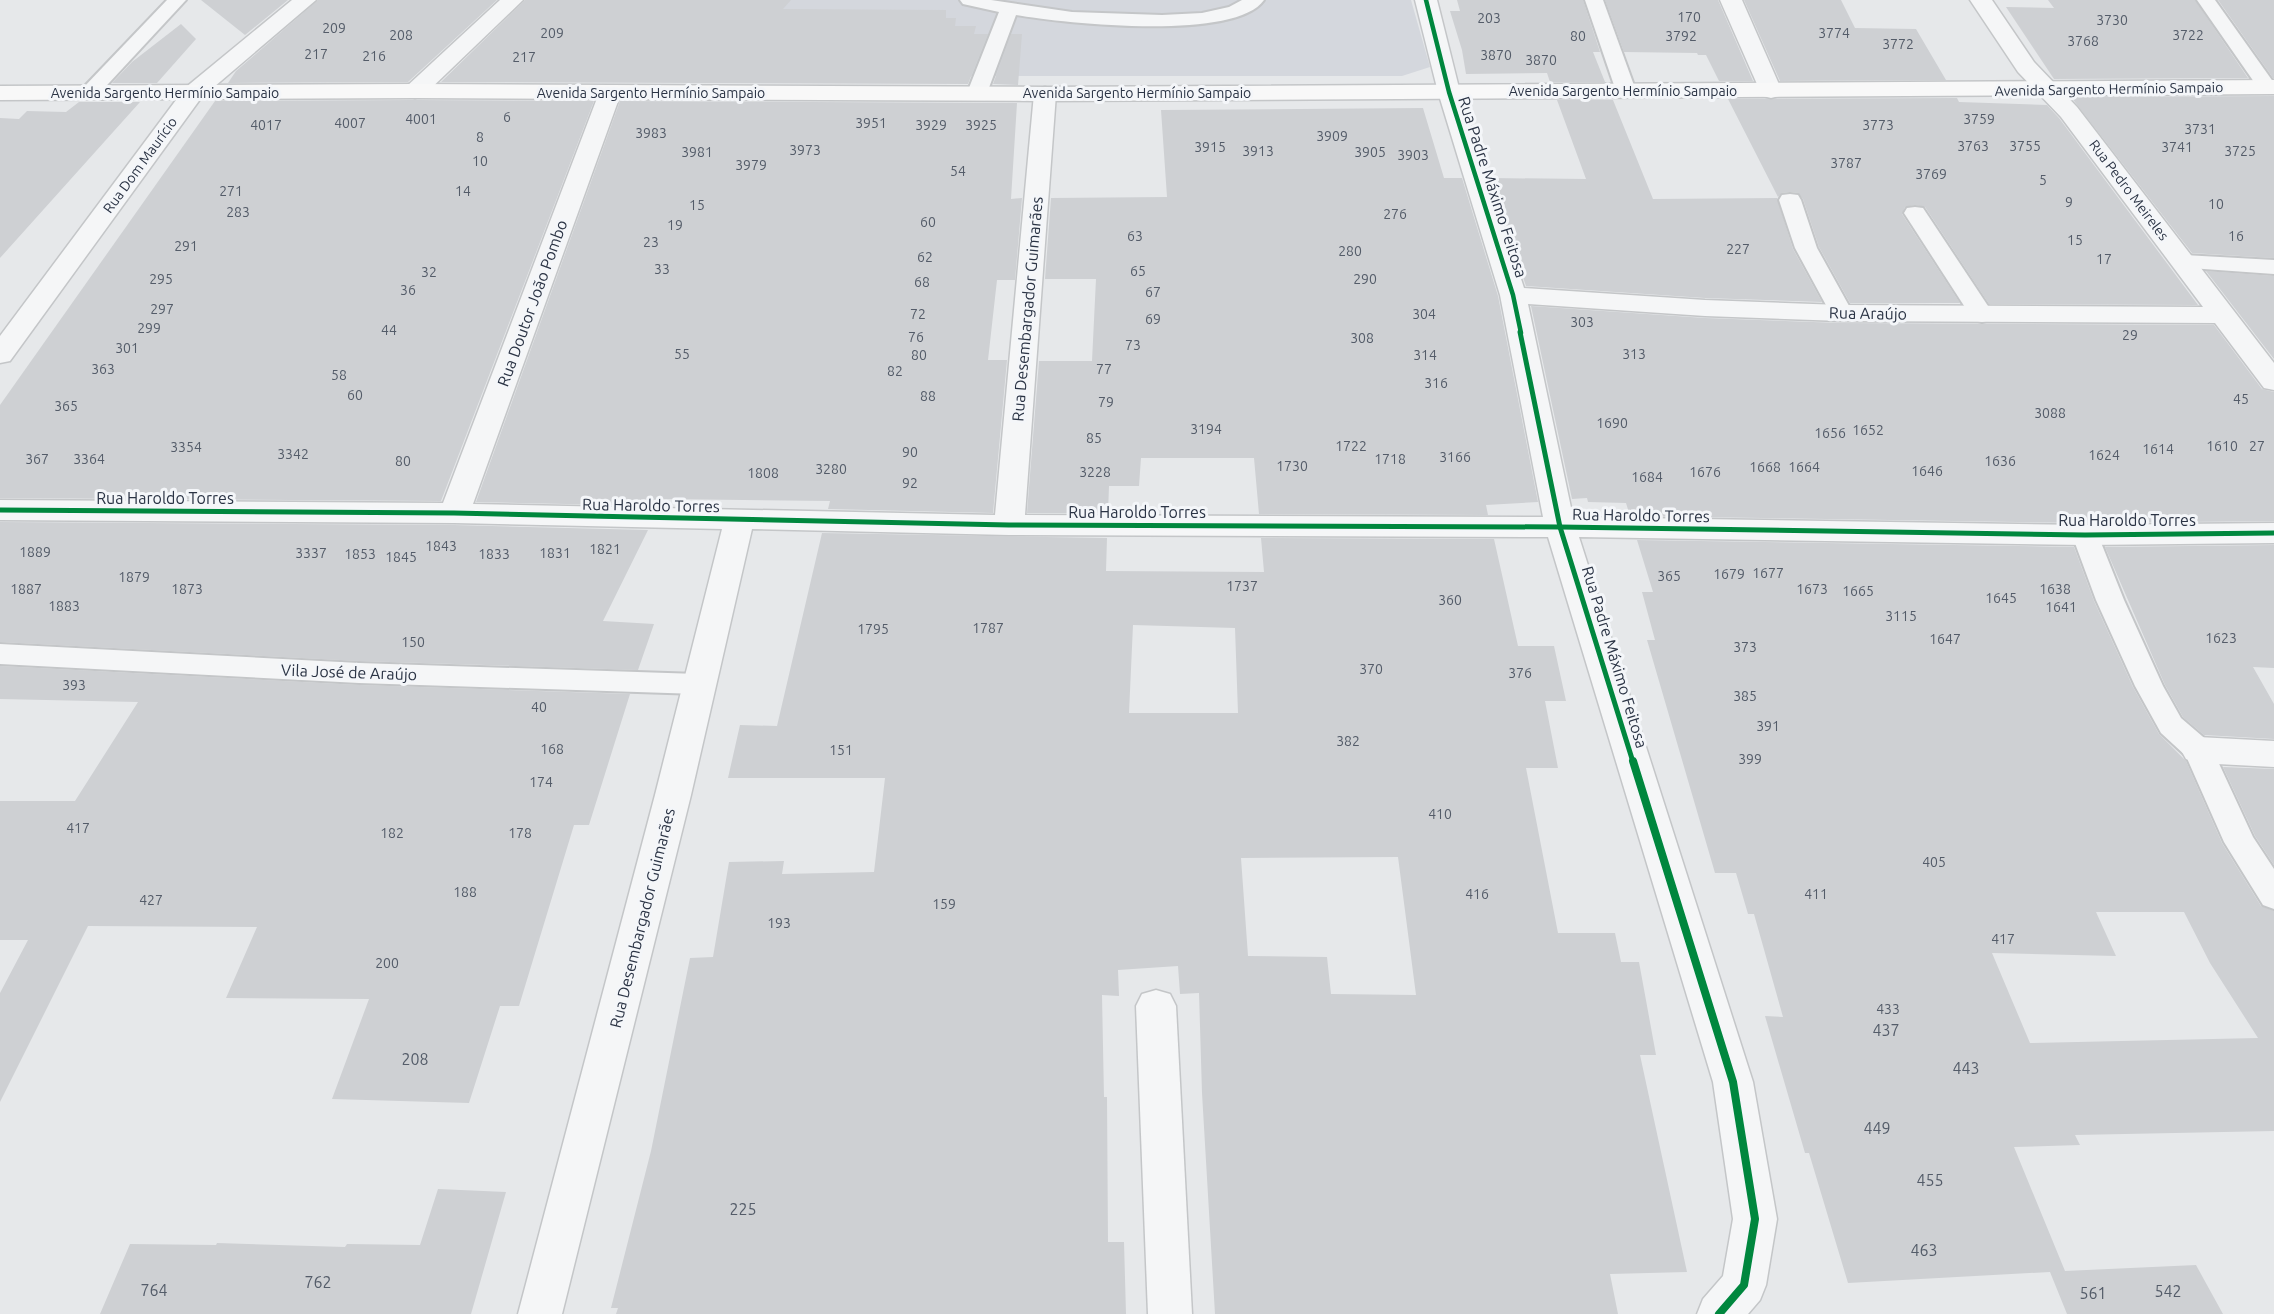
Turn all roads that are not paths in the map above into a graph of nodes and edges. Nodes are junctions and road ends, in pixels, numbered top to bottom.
1 (177, 0) edge
2 (305, 0) edge
3 (512, 0) edge
4 (969, 0) edge
5 (1254, 0) edge
6 (1426, 0) edge
7 (1594, 0) edge
8 (1731, 0) edge
9 (1981, 0) edge
10 (2206, 0) edge
11 (1034, 6) edge
12 (1009, 9) junction
13 (2271, 88) edge
14 (2046, 90) junction
15 (415, 91) junction
16 (1626, 91) junction
17 (1771, 91) junction
18 (1449, 92) junction
19 (0, 93) edge
20 (89, 93) junction
21 (193, 93) junction
22 (610, 93) junction
23 (976, 93) junction
24 (1045, 94) junction
25 (1790, 200) dead end
26 (1915, 213) dead end
27 (2184, 262) junction
28 (2274, 267) edge
29 (1513, 295) junction
30 (1841, 313) junction
31 (1982, 315) junction
32 (2224, 315) junction
33 (0, 355) edge
34 (2274, 382) edge
35 (0, 510) edge
36 (454, 513) junction
37 (739, 520) junction
38 (1009, 525) junction
39 (1560, 528) junction
40 (2274, 533) edge
41 (2085, 535) junction
42 (0, 654) edge
43 (698, 684) junction
44 (2198, 750) junction
45 (2274, 754) edge
46 (2274, 896) edge
47 (1156, 1006) dead end
48 (540, 1314) edge
49 (1170, 1314) edge
50 (1719, 1314) edge

1 - 20 lane
2 - 21 street, Rua Dom Maurício
3 - 15 street
4 - 12 lane
5 - 11 lane
6 - 18 street, Rua Padre Máximo Feitosa
7 - 16 lane
8 - 17 street
9 - 14 street, Rua Pedro Meireles
10 - 13 lane
11 - 12 lane
12 - 23 lane
13 - 14 main road, Avenida Sargento Hermínio Sampaio
14 - 17 main road, Avenida Sargento Hermínio Sampaio
14 - 27 street, Rua Pedro Meireles
15 - 21 main road, Avenida Sargento Hermínio Sampaio
15 - 22 main road, Avenida Sargento Hermínio Sampaio
16 - 17 main road, Avenida Sargento Hermínio Sampaio
16 - 18 main road, Avenida Sargento Hermínio Sampaio
18 - 24 main road, Avenida Sargento Hermínio Sampaio
18 - 29 street, Rua Padre Máximo Feitosa
19 - 20 main road, Avenida Sargento Hermínio Sampaio
20 - 21 main road, Avenida Sargento Hermínio Sampaio
21 - 33 street, Rua Dom Maurício
22 - 23 main road, Avenida Sargento Hermínio Sampaio
22 - 36 street, Rua Doutor João Pombo
23 - 24 main road, Avenida Sargento Hermínio Sampaio
24 - 38 street, Rua Desembargador Guimarães
25 - 30 lane
26 - 31 lane
27 - 28 lane
27 - 32 street, Rua Pedro Meireles
29 - 30 street, Rua Araújo
29 - 39 street, Rua Padre Máximo Feitosa
30 - 31 street, Rua Araújo
31 - 32 street, Rua Araújo
32 - 34 street, Rua Pedro Meireles
35 - 36 street, Rua Haroldo Torres
36 - 37 street, Rua Haroldo Torres
37 - 38 street, Rua Haroldo Torres
37 - 43 street, Rua Desembargador Guimarães
38 - 39 street, Rua Haroldo Torres
39 - 41 street, Rua Haroldo Torres
39 - 50 street, Rua Padre Máximo Feitosa
40 - 41 street, Rua Haroldo Torres
41 - 44 lane
42 - 43 lane, Vila José de Araújo
43 - 48 street, Rua Desembargador Guimarães
44 - 45 street
44 - 46 lane
47 - 49 street

